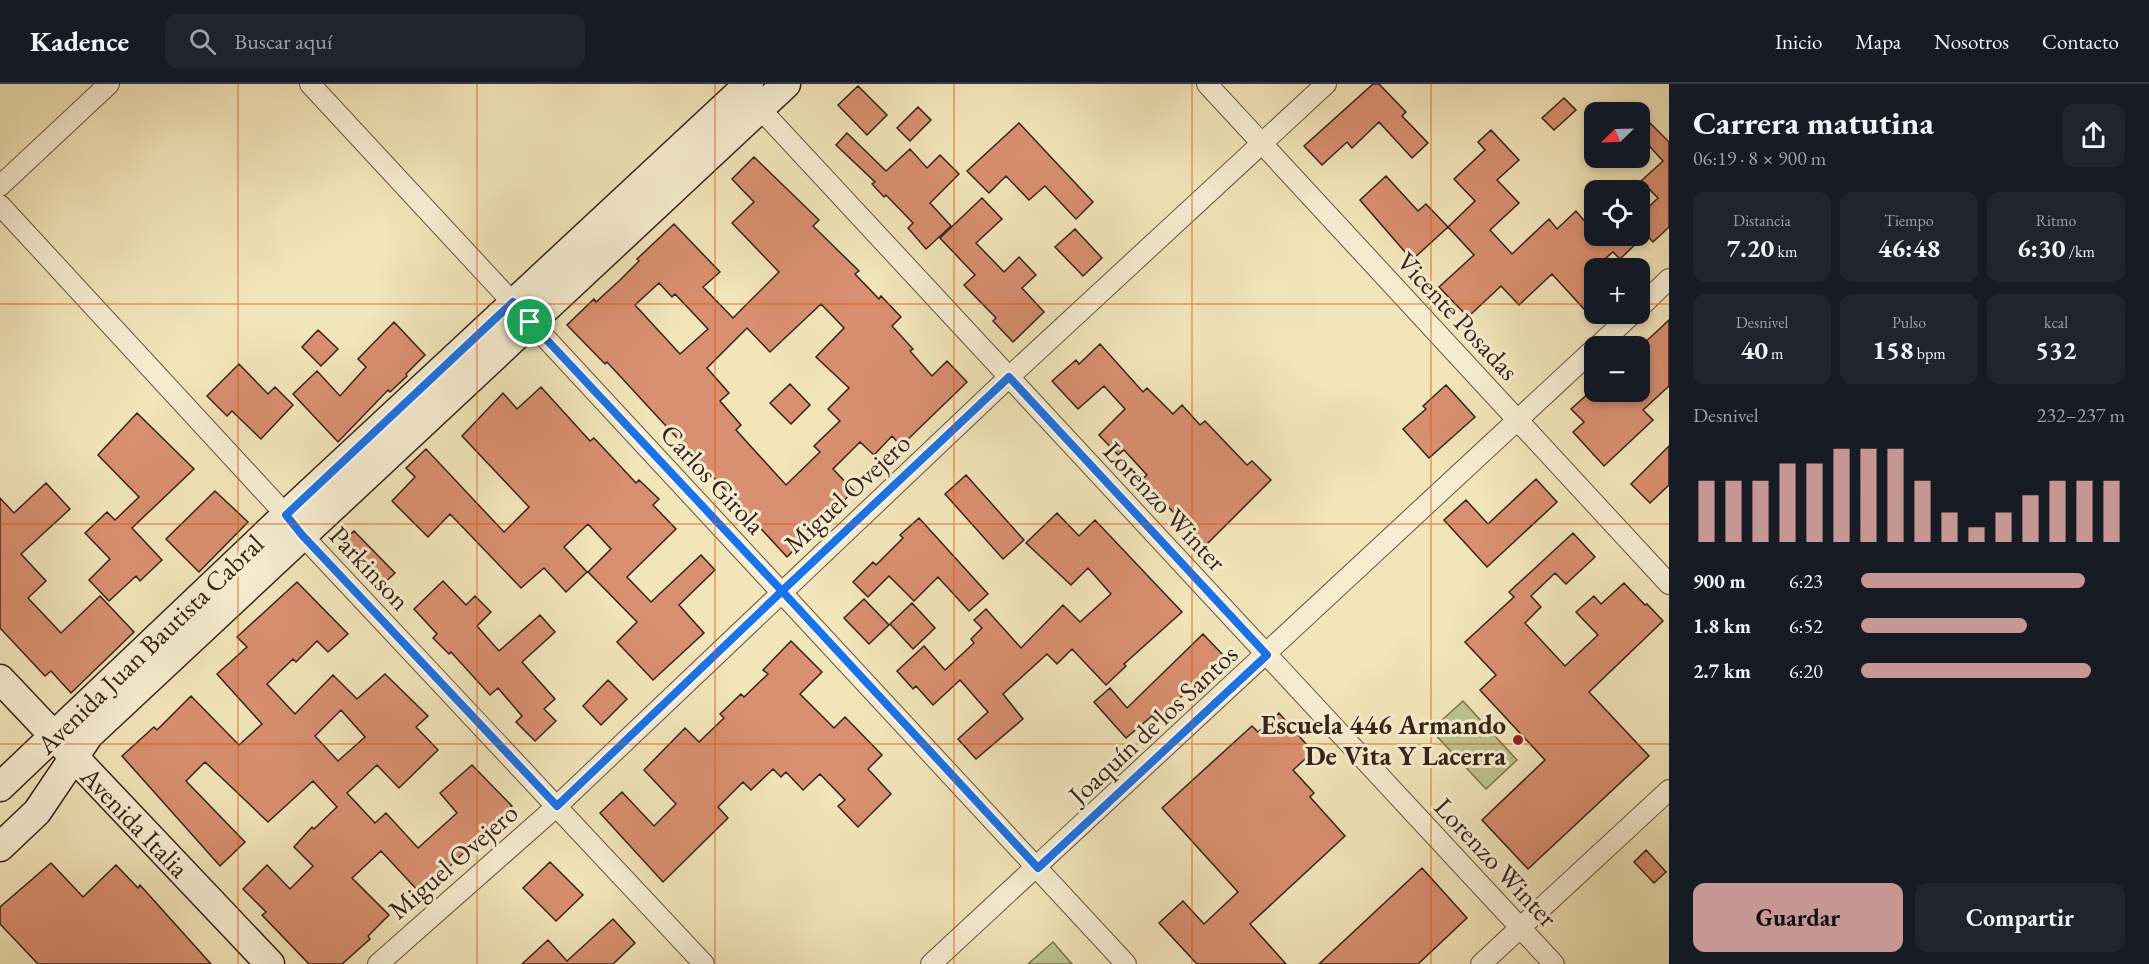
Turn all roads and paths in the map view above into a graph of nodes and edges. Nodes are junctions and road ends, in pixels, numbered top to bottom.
1 (110, 84) edge
2 (310, 84) edge
3 (786, 84) edge
4 (1207, 84) edge
5 (1326, 84) edge
6 (747, 92) edge
7 (1262, 143) junction
8 (0, 186) edge
9 (0, 205) edge
10 (1669, 279) edge
11 (1650, 297) edge
12 (521, 312) junction
13 (1621, 324) edge
14 (1609, 336) edge
15 (1584, 359) edge
16 (1009, 377) junction
17 (1519, 421) junction
18 (294, 525) junction
19 (1669, 584) edge
20 (782, 591) junction
21 (1267, 655) junction
22 (0, 679) edge
23 (53, 736) junction
24 (74, 759) junction
25 (0, 788) edge
26 (1669, 790) edge
27 (557, 806) junction
28 (0, 847) edge
29 (1038, 868) junction
30 (1520, 928) junction
31 (270, 964) edge
32 (378, 964) edge
33 (704, 964) edge
34 (931, 964) edge
35 (1126, 964) edge
36 (1481, 964) edge
37 (1554, 964) edge

1 - 8 street
2 - 12 street, Carlos Girola
3 - 6 main road, Avenida Juan Bautista Cabral
4 - 7 street, Vicente Posadas
5 - 7 street, Miguel Ovejero
6 - 12 main road, Avenida Juan Bautista Cabral
6 - 16 street, Lorenzo Winter
7 - 16 street, Miguel Ovejero
7 - 17 street, Vicente Posadas
9 - 18 street, Parkinson
10 - 11 street
12 - 18 main road, Avenida Juan Bautista Cabral
12 - 20 street, Carlos Girola
13 - 14 street, Joaquín de los Santos
15 - 17 street, Joaquín de los Santos
16 - 20 street, Miguel Ovejero
16 - 21 street, Lorenzo Winter
17 - 19 street, Vicente Posadas
17 - 21 street, Joaquín de los Santos
18 - 23 main road, Avenida Juan Bautista Cabral
18 - 24 main road, Avenida Juan Bautista Cabral
18 - 27 street, Parkinson
20 - 27 street, Miguel Ovejero
20 - 29 street, Carlos Girola
21 - 29 street, Joaquín de los Santos
21 - 30 street, Lorenzo Winter
22 - 23 main road, Avenida Italia
23 - 24 main road, Avenida Italia
23 - 25 main road, Avenida Juan Bautista Cabral
24 - 28 main road, Avenida Juan Bautista Cabral
24 - 31 main road, Avenida Italia
26 - 30 street
27 - 32 street, Miguel Ovejero
27 - 33 street, Parkinson
29 - 34 street, Joaquín de los Santos
29 - 35 street, Carlos Girola
30 - 36 street
30 - 37 street, Lorenzo Winter

